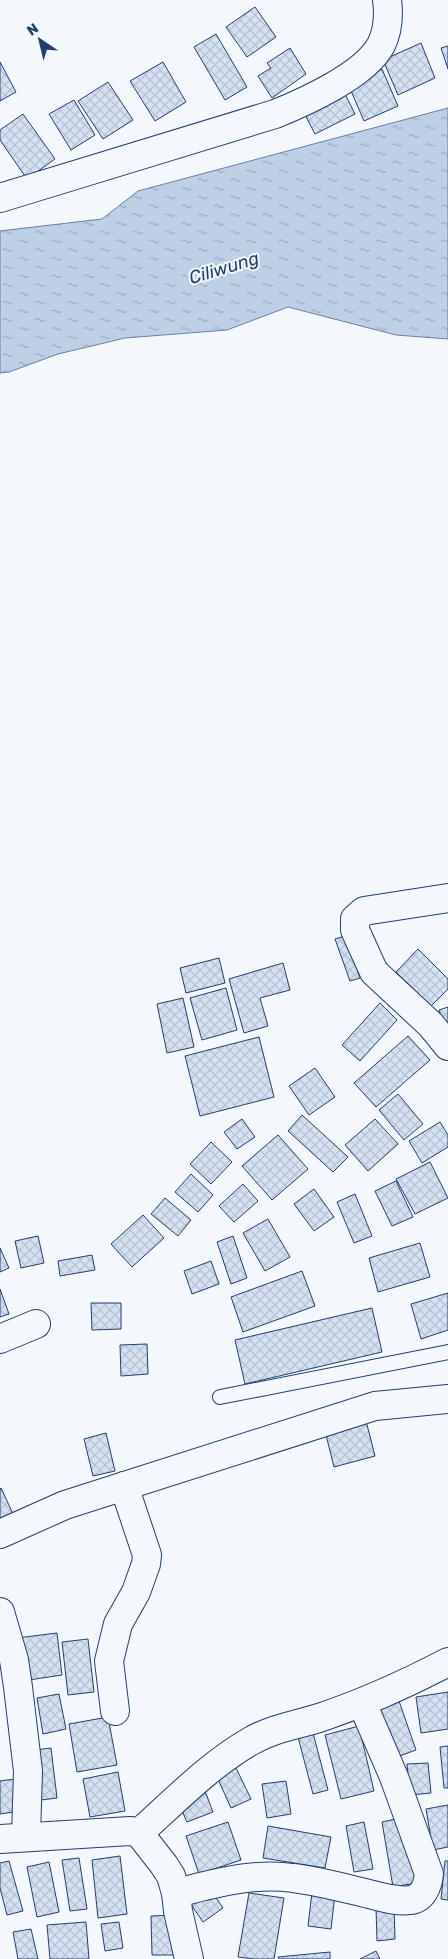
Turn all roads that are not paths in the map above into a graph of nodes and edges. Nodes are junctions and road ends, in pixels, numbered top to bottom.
1 (387, 0) edge
2 (0, 198) edge
3 (448, 898) edge
4 (448, 1046) edge
5 (36, 1324) dead end
6 (0, 1339) edge
7 (448, 1352) edge
8 (220, 1397) dead end
9 (448, 1399) edge
10 (124, 1486) junction
11 (0, 1534) edge
12 (0, 1612) edge
13 (448, 1662) edge
14 (362, 1703) junction
15 (115, 1711) dead end
16 (139, 1833) junction
17 (13, 1838) edge
18 (176, 1893) junction
19 (188, 1959) edge

1 - 2 street
3 - 4 street
5 - 6 street
7 - 8 lane
9 - 10 street
10 - 11 street
10 - 15 street
12 - 17 street
13 - 14 street
14 - 16 street
14 - 18 street
16 - 17 street
16 - 18 street
18 - 19 street

